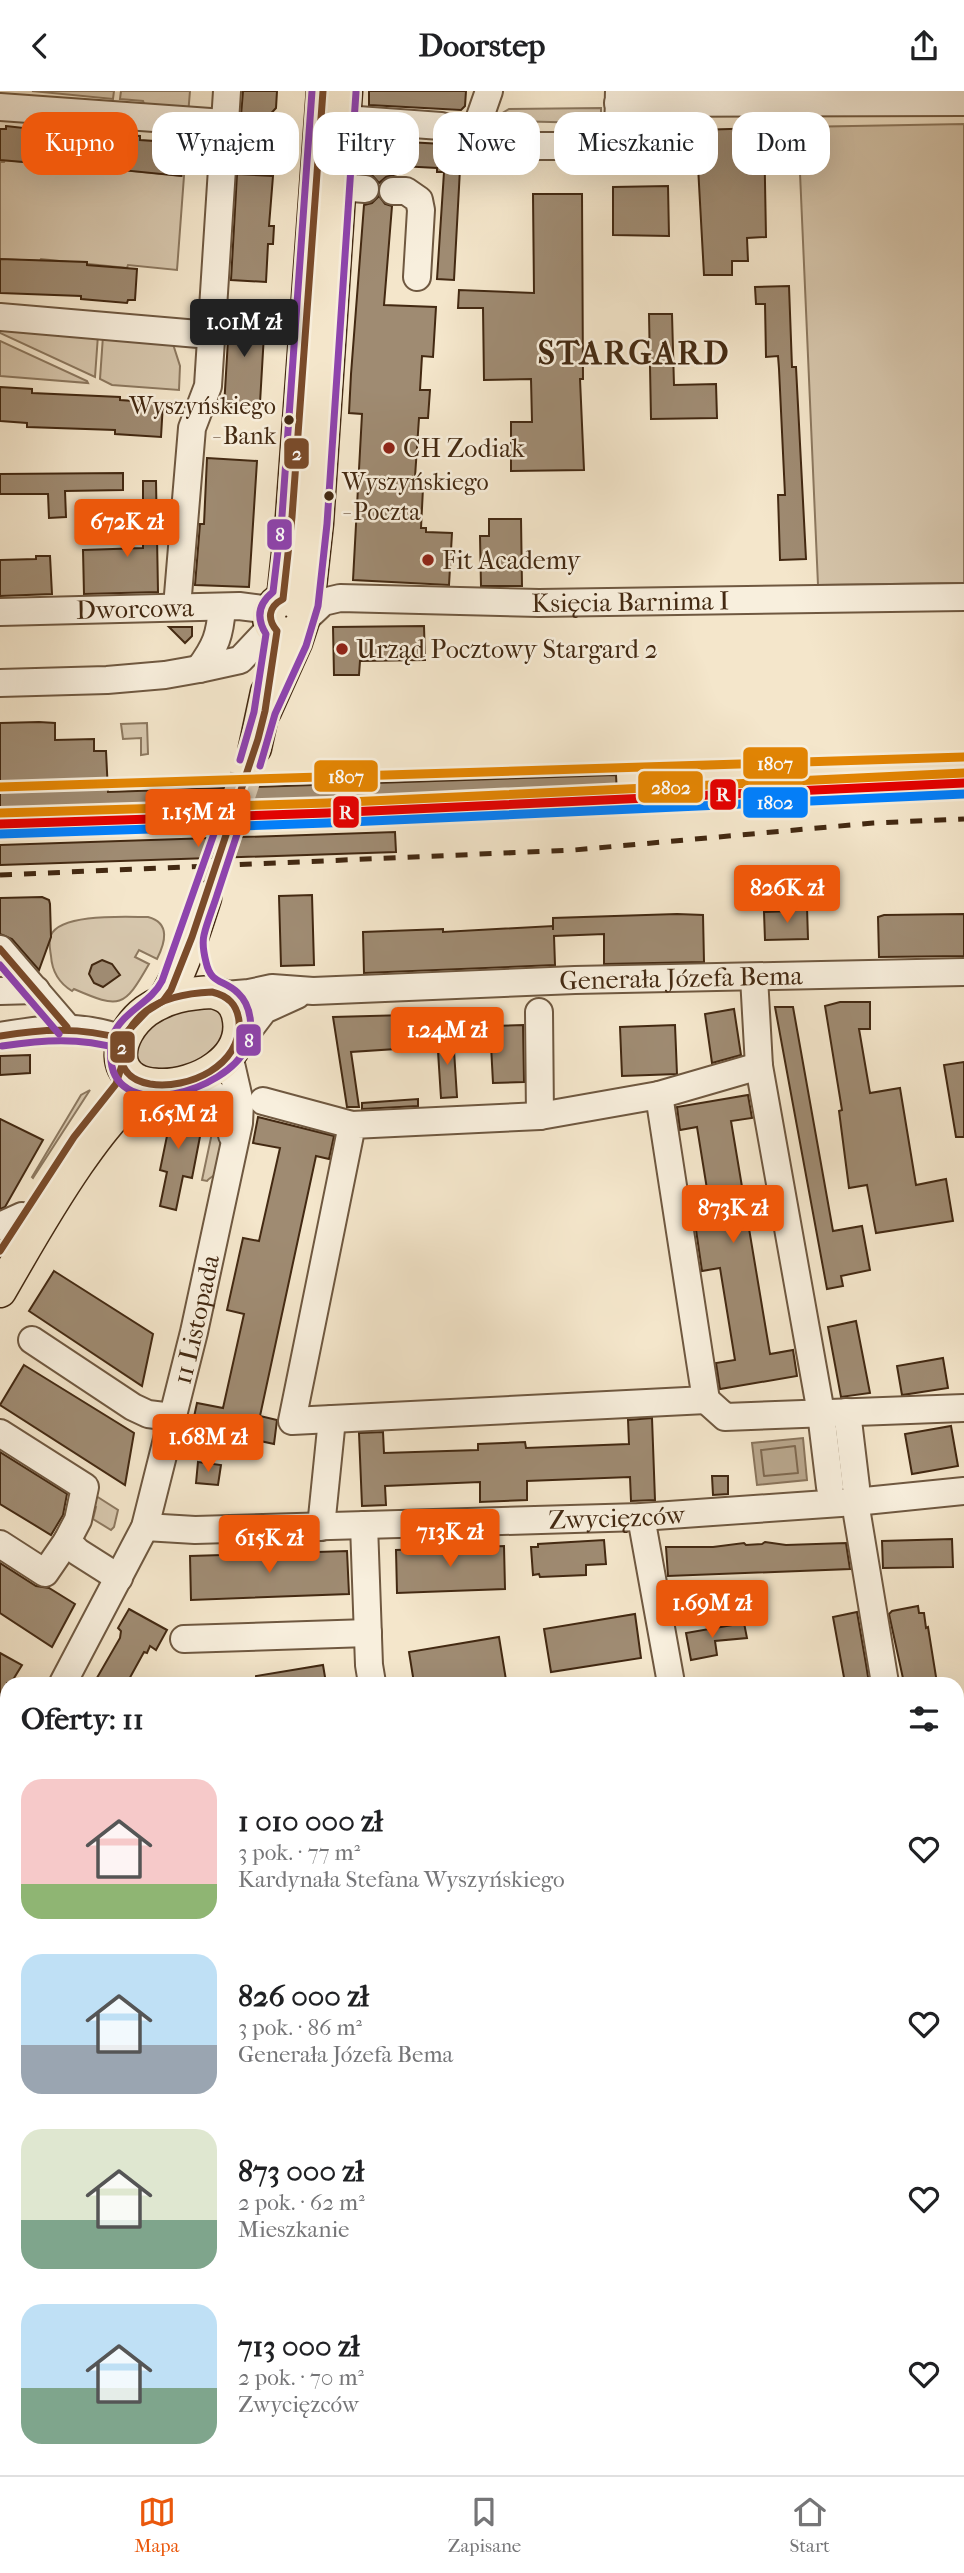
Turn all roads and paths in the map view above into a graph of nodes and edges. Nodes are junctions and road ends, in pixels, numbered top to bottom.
1 (227, 91) edge
2 (323, 91) edge
3 (489, 91) edge
4 (618, 97) edge
5 (740, 97) edge
6 (964, 102) edge
7 (345, 105) edge
8 (0, 107) edge
9 (225, 112) edge
10 (482, 112) edge
11 (152, 118) edge
12 (433, 124) edge
13 (540, 146) edge
14 (221, 175) edge
15 (393, 191) dead end
16 (417, 277) dead end
17 (0, 317) edge
18 (211, 335) junction
19 (964, 597) edge
20 (177, 607) junction
21 (222, 607) junction
22 (0, 612) edge
23 (287, 618) junction
24 (240, 660) junction
25 (199, 669) junction
26 (0, 683) edge
27 (265, 711) junction
28 (255, 748) tunnel mouth
29 (205, 898) tunnel mouth
30 (192, 937) junction
31 (0, 949) edge
32 (964, 972) edge
33 (754, 977) junction
34 (12, 987) edge
35 (313, 991) junction
36 (218, 994) junction
37 (163, 1001) junction
38 (538, 1012) dead end
39 (67, 1027) junction
40 (0, 1036) edge
41 (122, 1052) junction
42 (232, 1052) junction
43 (759, 1066) junction
44 (187, 1082) junction
45 (154, 1085) junction
46 (659, 1095) junction
47 (263, 1101) dead end
48 (540, 1116) junction
49 (352, 1125) junction
50 (233, 1143) junction
51 (11, 1221) edge
52 (0, 1251) edge
53 (0, 1291) edge
54 (32, 1340) dead end
55 (706, 1400) junction
56 (964, 1408) edge
57 (834, 1413) junction
58 (173, 1417) junction
59 (332, 1419) junction
60 (0, 1433) edge
61 (964, 1491) edge
62 (847, 1492) junction
63 (642, 1517) junction
64 (364, 1525) junction
65 (145, 1527) junction
66 (321, 1527) junction
67 (67, 1541) junction
68 (0, 1544) edge
69 (119, 1578) junction
70 (368, 1633) junction
71 (184, 1639) dead end
72 (66, 1677) edge
73 (372, 1677) edge
74 (670, 1677) edge
75 (884, 1677) edge

1 - 9 street
2 - 23 main road
3 - 10 street
4 - 5 street
4 - 13 street
5 - 6 street
7 - 12 street
7 - 23 main road
8 - 11 street
14 - 18 street
15 - 16 street
17 - 18 street
18 - 20 street
19 - 23 street, Księcia Barnima I
20 - 21 street, Dworcowa
20 - 22 street, Dworcowa
21 - 23 street, Dworcowa
21 - 25 street
23 - 24 street, Księcia Barnima I
23 - 27 main road
24 - 25 street
24 - 27 street
25 - 26 street
27 - 28 main road
29 - 30 main road
30 - 36 main road
30 - 37 main road
31 - 34 street
32 - 33 street, Generała Józefa Bema
33 - 35 street, Generała Józefa Bema
33 - 43 street
34 - 39 street
35 - 36 street, Generała Józefa Bema
35 - 42 street, Generała Józefa Bema
36 - 37 main road
36 - 42 main road
37 - 41 main road
38 - 48 street
39 - 40 street
39 - 41 street
41 - 45 main road
41 - 51 main road
42 - 44 main road
42 - 50 street, 11 Listopada
43 - 46 street
43 - 57 street
44 - 45 main road
44 - 50 street, 11 Listopada
45 - 53 main road
46 - 48 street
46 - 55 street
47 - 49 street
48 - 49 street
49 - 59 street
50 - 58 street, 11 Listopada
51 - 52 main road
54 - 58 street
55 - 57 street
55 - 59 street
56 - 57 street
57 - 62 street
58 - 65 street, 11 Listopada
59 - 66 street
60 - 67 street
61 - 62 street, Zwycięzców
62 - 63 street, Zwycięzców
62 - 75 street
63 - 64 street, Zwycięzców
63 - 74 street
64 - 66 street, Zwycięzców
64 - 70 street
65 - 66 street, Zwycięzców
65 - 69 street, 11 Listopada
67 - 68 street
67 - 69 street
69 - 72 street, 11 Listopada
70 - 71 street
70 - 73 street

